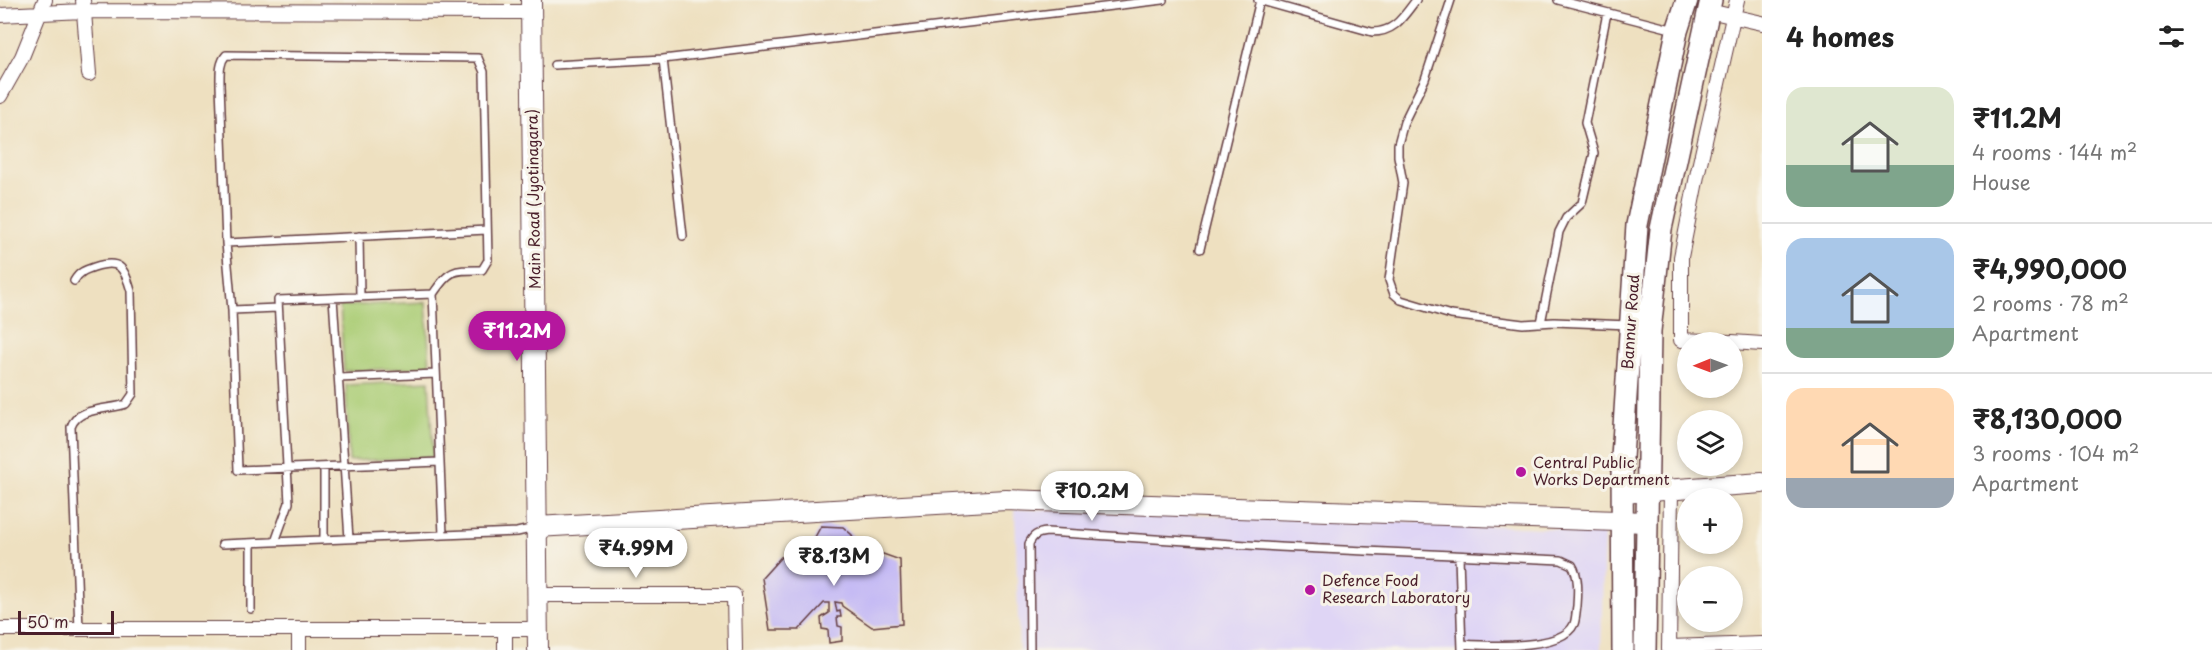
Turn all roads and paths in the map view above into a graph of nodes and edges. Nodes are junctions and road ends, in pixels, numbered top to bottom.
1 (1163, 0) edge
2 (1259, 0) edge
3 (1416, 0) edge
4 (1451, 0) edge
5 (1558, 0) edge
6 (1687, 0) edge
7 (1737, 0) edge
8 (1710, 3) edge
9 (83, 5) edge
10 (43, 6) edge
11 (193, 6) edge
12 (274, 6) edge
13 (348, 6) edge
14 (418, 6) edge
15 (467, 6) edge
16 (531, 6) edge
17 (1606, 13) junction
18 (0, 15) edge
19 (1734, 16) junction
20 (1762, 24) edge
21 (1677, 30) junction
22 (663, 59) junction
23 (554, 65) dead end
24 (90, 74) dead end
25 (0, 96) edge
26 (487, 230) junction
27 (358, 236) junction
28 (683, 236) dead end
29 (226, 243) junction
30 (1200, 249) dead end
31 (74, 281) dead end
32 (432, 294) junction
33 (360, 297) junction
34 (333, 298) junction
35 (278, 308) junction
36 (232, 310) junction
37 (1541, 323) junction
38 (1631, 325) junction
39 (1681, 332) edge
40 (1743, 343) edge
41 (1762, 344) edge
42 (436, 374) junction
43 (339, 378) junction
44 (440, 462) junction
45 (288, 467) junction
46 (346, 467) junction
47 (324, 468) junction
48 (1762, 483) edge
49 (1671, 489) junction
50 (1646, 491) junction
51 (1622, 493) junction
52 (1622, 521) junction
53 (1646, 522) junction
54 (537, 527) junction
55 (443, 535) junction
56 (349, 539) junction
57 (324, 540) junction
58 (275, 542) junction
59 (251, 543) junction
60 (222, 544) dead end
61 (1459, 556) junction
62 (539, 595) junction
63 (251, 609) dead end
64 (0, 628) edge
65 (79, 629) junction
66 (299, 629) junction
67 (505, 629) junction
68 (539, 630) junction
69 (1762, 644) edge
70 (1462, 647) edge
71 (1669, 649) edge
72 (299, 650) edge
73 (505, 650) edge
74 (538, 650) edge
75 (735, 650) edge
76 (1030, 650) edge
77 (1623, 650) edge
78 (1645, 650) edge

1 - 22 lane
2 - 3 lane
2 - 30 lane
4 - 37 lane
5 - 17 lane
6 - 21 main road, Bannur Road
7 - 19 street
8 - 19 street
8 - 50 main road
9 - 10 street
9 - 11 street
9 - 24 street
10 - 18 street
10 - 25 street
11 - 12 street
12 - 13 street
13 - 14 street
14 - 15 street
15 - 16 street
16 - 54 street, Main Road (Jyotinagara)
17 - 21 lane
17 - 37 lane
19 - 20 street
19 - 39 street
21 - 38 main road, Bannur Road
22 - 23 lane
22 - 28 lane
26 - 27 lane
26 - 29 lane
26 - 32 lane
27 - 29 lane
27 - 33 lane
29 - 36 lane
31 - 65 lane
32 - 33 lane
32 - 42 lane
33 - 34 lane
34 - 35 lane
34 - 43 lane
35 - 36 lane
35 - 45 lane
36 - 45 lane
37 - 38 lane
38 - 51 main road, Bannur Road
40 - 41 street
42 - 43 lane
42 - 44 lane
43 - 46 lane
44 - 46 lane
44 - 55 lane
45 - 47 lane
45 - 58 lane
46 - 47 lane
46 - 56 lane
47 - 57 lane
48 - 49 street
49 - 50 street
49 - 71 street
50 - 51 street
50 - 53 main road
51 - 52 main road, Bannur Road
52 - 53 street
52 - 54 street
52 - 77 main road, Bannur Road
53 - 78 main road
54 - 55 lane
54 - 62 street, Main Road (Jyotinagara)
55 - 56 lane
56 - 57 lane
57 - 58 lane
58 - 59 lane
59 - 60 lane
59 - 63 lane
61 - 70 lane
61 - 70 lane
61 - 76 lane
62 - 68 street, Main Road (Jyotinagara)
62 - 75 street
64 - 65 street
65 - 66 street
66 - 67 street
66 - 72 street
67 - 68 street
67 - 73 street
68 - 74 street, Main Road (Jyotinagara)
69 - 71 street

